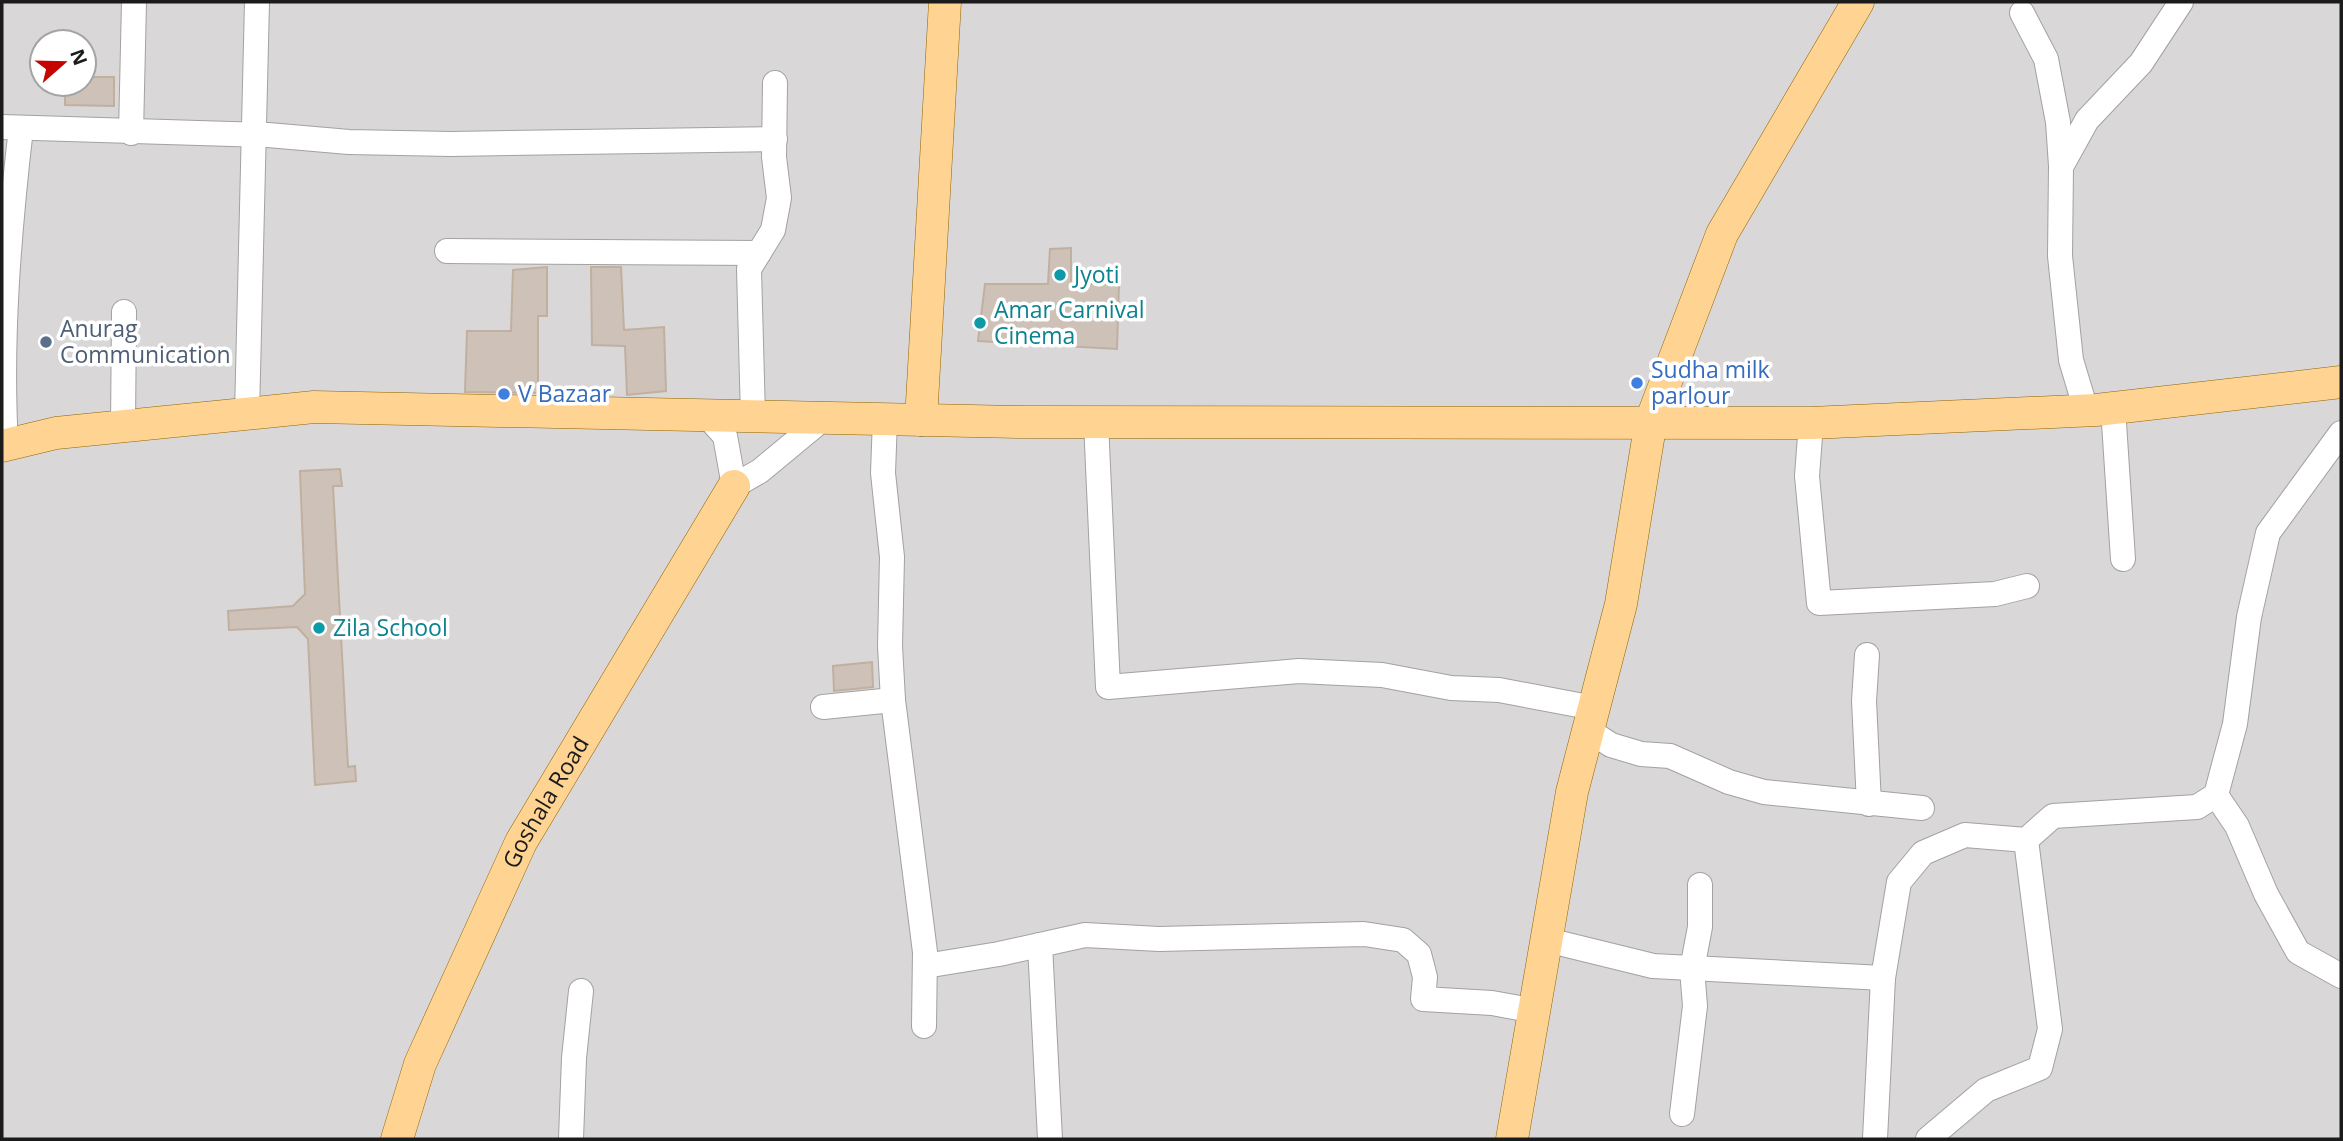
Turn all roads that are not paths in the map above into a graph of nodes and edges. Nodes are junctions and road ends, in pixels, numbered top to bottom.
1 (134, 2) edge
2 (257, 2) edge
3 (945, 2) edge
4 (1858, 2) edge
5 (2181, 2) edge
6 (2022, 13) dead end
7 (775, 83) dead end
8 (11, 128) edge
9 (131, 133) junction
10 (252, 134) junction
11 (775, 139) junction
12 (2061, 167) junction
13 (6, 241) edge
14 (446, 251) dead end
15 (759, 253) junction
16 (124, 312) dead end
17 (2341, 382) edge
18 (2099, 409) junction
19 (247, 414) junction
20 (707, 416) junction
21 (753, 416) junction
22 (824, 418) junction
23 (885, 419) junction
24 (921, 420) junction
25 (1651, 421) junction
26 (1096, 422) junction
27 (1811, 423) junction
28 (123, 426) junction
29 (2341, 433) edge
30 (4, 445) edge
31 (734, 486) junction
32 (2123, 559) dead end
33 (2027, 586) dead end
34 (1867, 655) dead end
35 (893, 700) junction
36 (823, 707) dead end
37 (1591, 719) junction
38 (2216, 795) junction
39 (1869, 804) junction
40 (1922, 808) dead end
41 (2026, 840) junction
42 (1700, 885) dead end
43 (1547, 940) junction
44 (1040, 945) junction
45 (925, 966) junction
46 (1692, 969) junction
47 (2341, 976) edge
48 (1883, 978) junction
49 (581, 991) dead end
50 (1535, 1011) junction
51 (924, 1026) dead end
52 (1682, 1114) dead end
53 (397, 1139) edge
54 (571, 1139) edge
55 (1050, 1139) edge
56 (1513, 1139) edge
57 (1875, 1139) edge
58 (1928, 1139) edge

1 - 9 street
2 - 10 street
3 - 24 main road
4 - 25 main road
5 - 12 street
6 - 12 street
7 - 11 street
8 - 9 street
8 - 13 street
9 - 10 street
10 - 11 street
10 - 19 street
11 - 15 street
12 - 18 street
13 - 30 street
14 - 15 street
15 - 21 street
16 - 28 street
17 - 18 main road
18 - 27 main road
18 - 32 street
19 - 20 main road
19 - 28 main road
20 - 21 main road
20 - 31 street
21 - 22 main road
22 - 23 main road
22 - 31 street
23 - 24 main road
23 - 35 street
24 - 26 main road
25 - 26 main road
25 - 27 main road
25 - 37 main road
26 - 37 street
27 - 33 street
28 - 30 main road
29 - 38 street
31 - 53 main road, Goshala Road
34 - 39 street
35 - 36 street
35 - 45 street
37 - 39 street
37 - 43 main road
38 - 41 street
38 - 47 street
39 - 40 street
41 - 48 street
41 - 58 street
42 - 46 street
43 - 46 street
43 - 50 main road
44 - 45 street
44 - 50 street
44 - 55 street
45 - 51 street
46 - 48 street
46 - 52 street
48 - 57 street
49 - 54 street
50 - 56 main road

